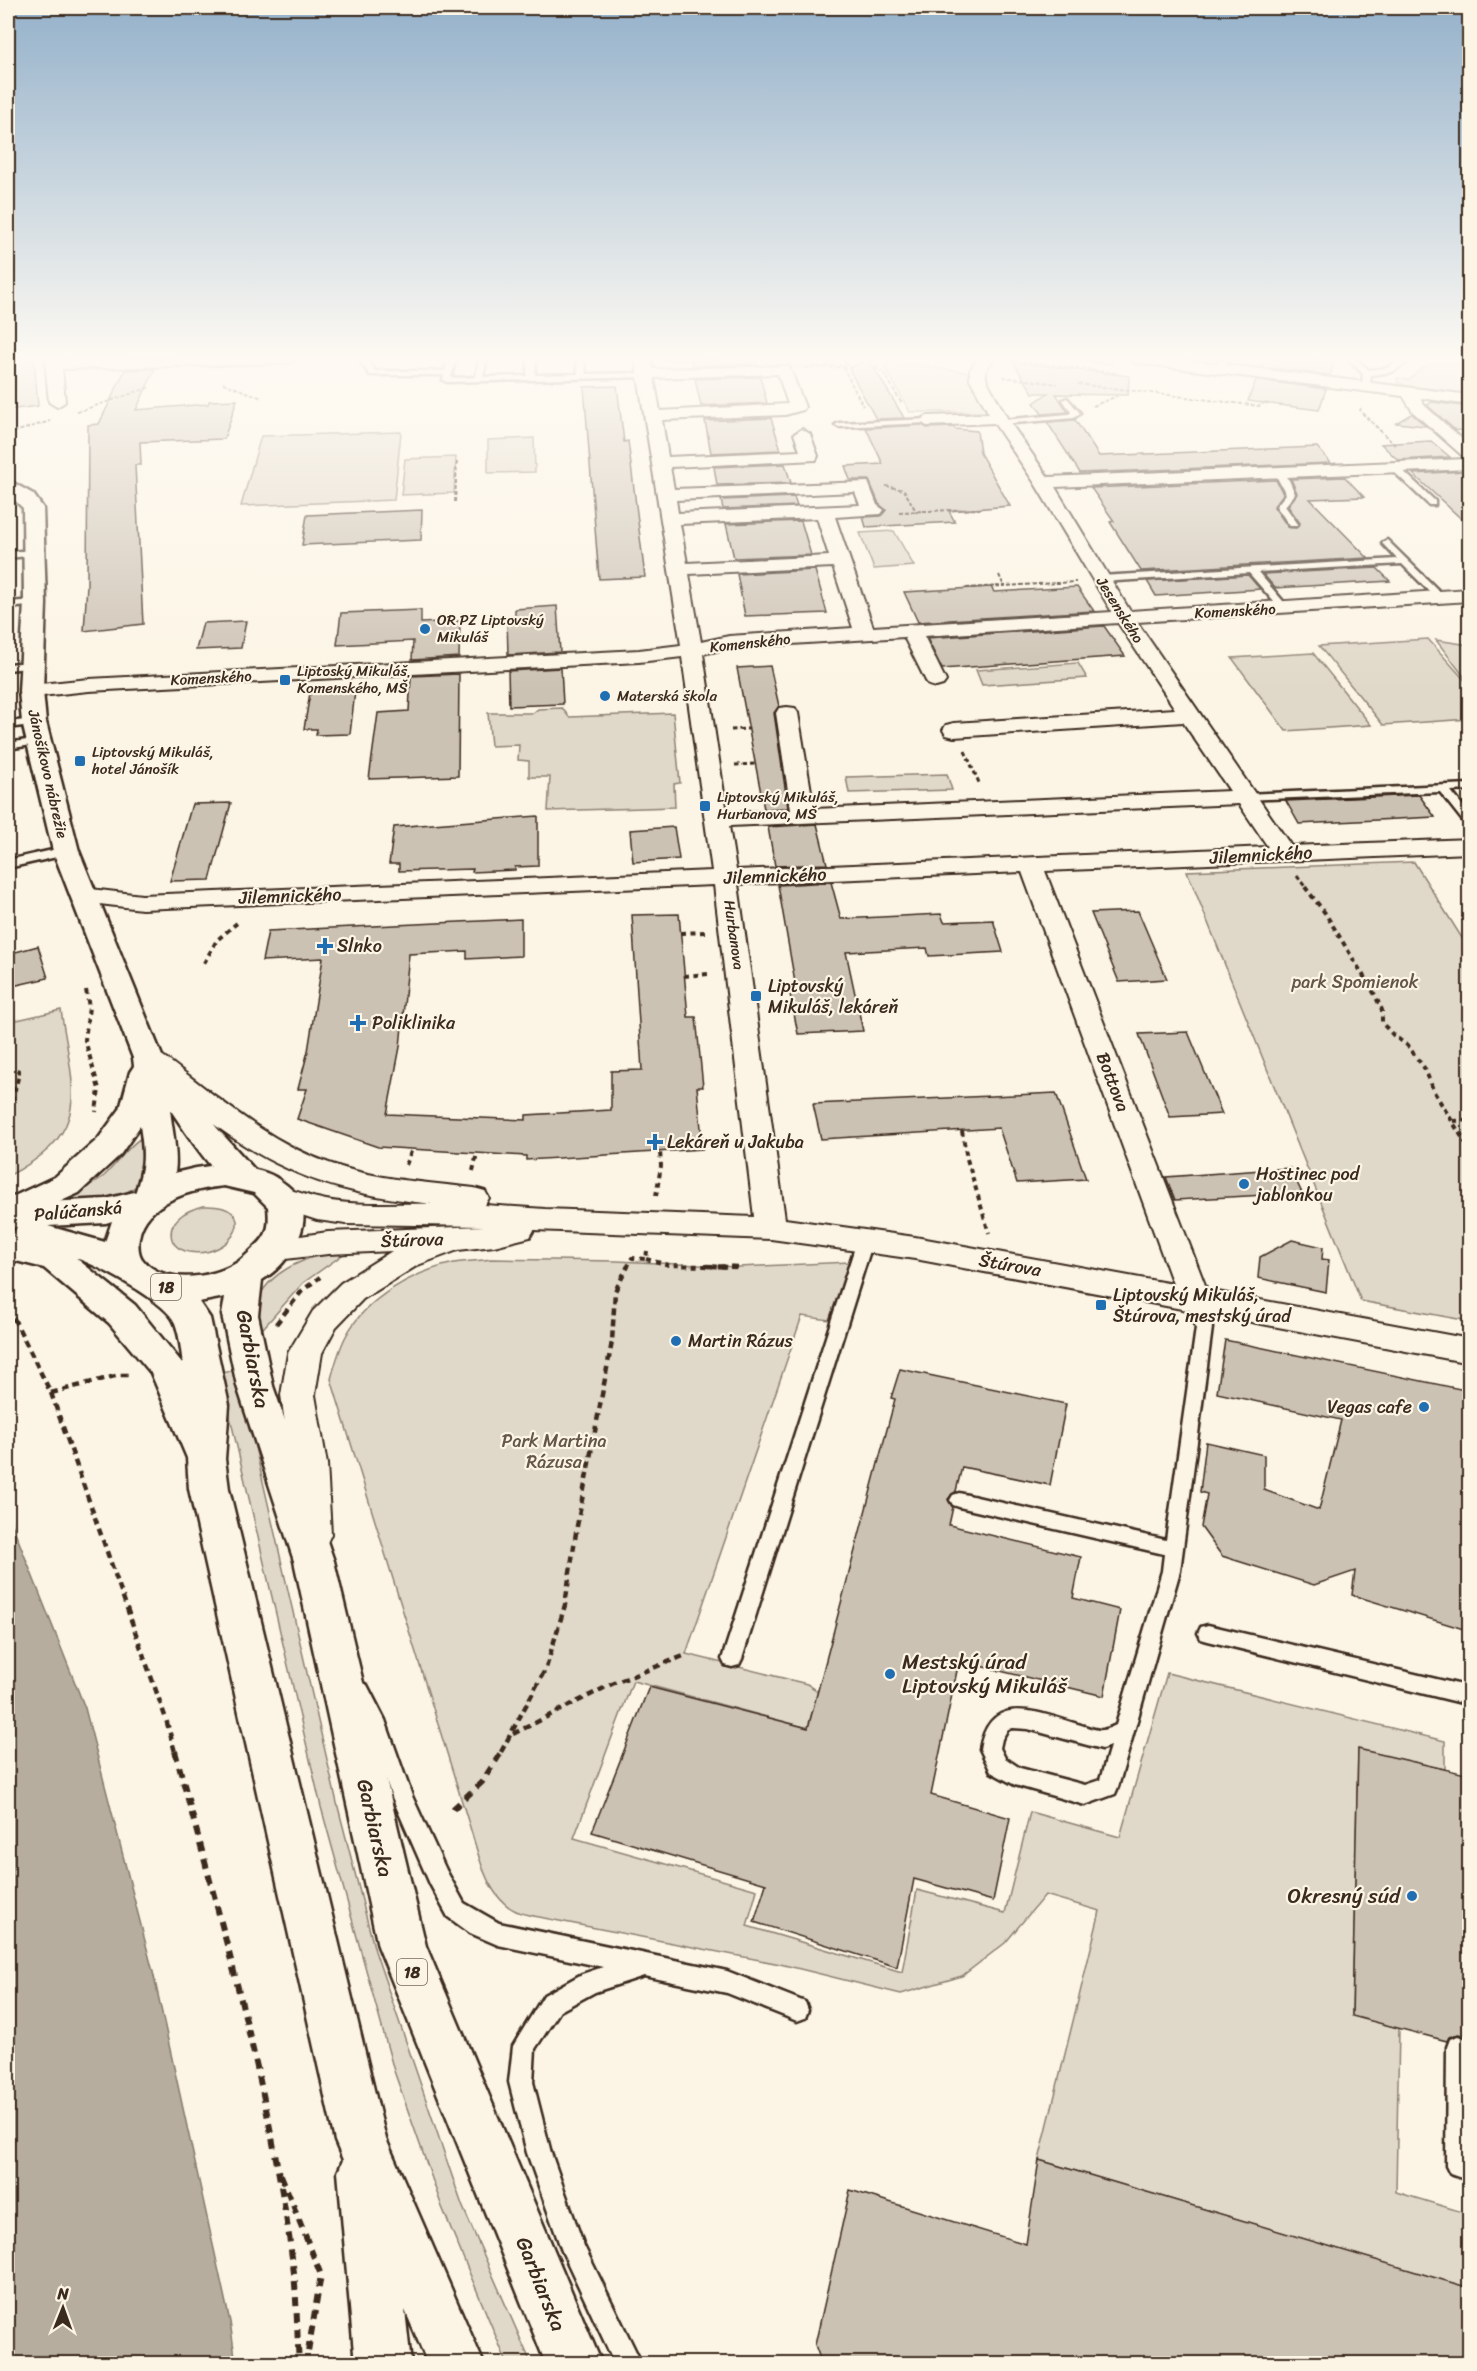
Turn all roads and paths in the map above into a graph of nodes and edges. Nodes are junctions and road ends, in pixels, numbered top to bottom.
1 (457, 469) edge
2 (661, 469) edge
3 (1034, 469) edge
4 (1356, 469) edge
5 (1396, 469) edge
6 (1278, 472) junction
7 (1043, 482) junction
8 (8, 486) edge
9 (861, 486) junction
10 (666, 495) junction
11 (455, 502) dead end
12 (1432, 503) dead end
13 (872, 508) junction
14 (981, 508) dead end
15 (824, 512) junction
16 (918, 513) junction
17 (671, 519) junction
18 (1293, 524) dead end
19 (1387, 543) dead end
20 (16, 553) edge
21 (840, 561) junction
22 (1404, 561) junction
23 (678, 569) junction
24 (1251, 570) junction
25 (999, 575) dead end
26 (1101, 580) junction
27 (1004, 586) junction
28 (966, 588) dead end
29 (1470, 596) edge
30 (1440, 597) junction
31 (35, 603) junction
32 (8, 604) edge
33 (1284, 608) junction
34 (1124, 617) junction
35 (912, 632) junction
36 (866, 634) junction
37 (1136, 636) junction
38 (1114, 638) dead end
39 (944, 649) dead end
40 (921, 650) junction
41 (693, 658) junction
42 (32, 665) junction
43 (8, 667) edge
44 (936, 681) dead end
45 (31, 691) junction
46 (787, 713) dead end
47 (1189, 715) junction
48 (8, 725) edge
49 (748, 729) dead end
50 (730, 730) dead end
51 (961, 730) joint
52 (37, 731) junction
53 (8, 746) edge
54 (756, 764) dead end
55 (726, 766) dead end
56 (1470, 787) edge
57 (1443, 788) junction
58 (1245, 797) junction
59 (990, 808) junction
60 (804, 816) junction
61 (716, 820) junction
62 (1470, 823) edge
63 (1470, 846) edge
64 (66, 851) junction
65 (1287, 862) junction
66 (8, 864) edge
67 (1031, 866) junction
68 (726, 878) junction
69 (82, 895) junction
70 (239, 922) dead end
71 (711, 932) dead end
72 (681, 933) dead end
73 (204, 963) dead end
74 (716, 974) dead end
75 (684, 975) dead end
76 (88, 1001) dead end
77 (148, 1058) junction
78 (8, 1066) edge
79 (8, 1117) edge
80 (1470, 1120) edge
81 (93, 1121) dead end
82 (1453, 1121) junction
83 (962, 1131) dead end
84 (412, 1149) dead end
85 (1470, 1150) edge
86 (660, 1151) dead end
87 (477, 1153) dead end
88 (404, 1169) dead end
89 (472, 1175) dead end
90 (242, 1177) junction
91 (657, 1192) dead end
92 (279, 1197) junction
93 (149, 1198) junction
94 (8, 1214) edge
95 (545, 1220) junction
96 (771, 1228) junction
97 (8, 1232) edge
98 (990, 1237) dead end
99 (455, 1239) junction
100 (865, 1241) junction
101 (8, 1247) edge
102 (277, 1249) junction
103 (646, 1259) dead end
104 (738, 1267) dead end
105 (245, 1275) junction
106 (147, 1279) junction
107 (615, 1291) dead end
108 (1194, 1299) junction
109 (8, 1307) edge
110 (1470, 1351) edge
111 (136, 1374) dead end
112 (51, 1393) junction
113 (206, 1459) junction
114 (959, 1500) dead end
115 (1174, 1549) junction
116 (314, 1561) junction
117 (1208, 1633) dead end
118 (332, 1641) junction
119 (686, 1655) dead end
120 (732, 1659) dead end
121 (1467, 1696) edge
122 (1124, 1731) junction
123 (512, 1734) junction
124 (1469, 1775) edge
125 (453, 1809) dead end
126 (644, 1964) junction
127 (797, 2010) dead end
128 (1458, 2047) dead end
129 (361, 2141) junction
130 (278, 2168) junction
131 (1470, 2169) edge
132 (299, 2364) edge
133 (306, 2364) edge
134 (383, 2364) edge
135 (456, 2364) edge
136 (574, 2364) edge
137 (629, 2364) edge

1 - 11 path
2 - 10 street, Hurbanova
3 - 7 street, Jesenského
4 - 6 street
5 - 12 lane
6 - 7 street
6 - 18 lane
7 - 26 street, Jesenského
8 - 20 main road, Jánošíkovo nábrežie
9 - 10 street
9 - 13 street
9 - 16 path
10 - 17 street, Hurbanova
13 - 15 street
13 - 16 path
14 - 16 path
15 - 17 street
15 - 21 street
17 - 23 street, Hurbanova
19 - 22 lane
20 - 31 main road, Jánošíkovo nábrežie
21 - 23 street
21 - 36 street
22 - 24 lane
22 - 30 lane
23 - 41 street, Hurbanova
24 - 26 lane
24 - 33 lane
25 - 27 path
26 - 27 path
26 - 34 street, Jesenského
27 - 28 path
29 - 30 street, Komenského
30 - 33 street, Komenského
31 - 32 lane
31 - 42 main road, Jánošíkovo nábrežie
33 - 34 street, Komenského
34 - 35 street, Komenského
34 - 37 street, Jesenského
35 - 36 street, Komenského
35 - 40 street
36 - 41 street, Komenského
37 - 38 street
37 - 47 street, Jesenského
39 - 40 street
40 - 41 street
40 - 44 street
41 - 45 street, Komenského
41 - 61 street, Hurbanova
42 - 43 lane
42 - 45 main road, Jánošíkovo nábrežie
45 - 52 main road, Jánošíkovo nábrežie
46 - 60 street
47 - 51 street
47 - 58 street, Jesenského
48 - 52 lane
49 - 50 path
51 - 59 path
52 - 53 lane
52 - 64 main road, Jánošíkovo nábrežie
54 - 55 path
56 - 57 lane
57 - 58 lane
57 - 62 lane
58 - 59 street
58 - 65 street, Jesenského
59 - 60 street
60 - 61 street
61 - 68 street, Hurbanova
63 - 65 street, Jilemnického
64 - 66 lane
64 - 69 main road, Jánošíkovo nábrežie
65 - 67 street, Jilemnického
65 - 82 path
67 - 68 street, Jilemnického
67 - 108 street, Bottova
68 - 69 street, Jilemnického
68 - 96 street, Hurbanova
69 - 77 main road, Jánošíkovo nábrežie
70 - 73 path
71 - 72 path
74 - 75 path
76 - 81 path
77 - 90 main road, Jánošíkovo nábrežie
77 - 93 main road, Jánošíkovo nábrežie
77 - 94 main road
77 - 95 street
78 - 79 path
80 - 82 path
82 - 85 path
83 - 98 path
84 - 88 path
86 - 91 path
87 - 89 path
90 - 92 main road, 18
90 - 93 main road, 18
92 - 95 street, Štúrova
92 - 102 main road, 18
93 - 94 main road, Palúčanská / 18
93 - 106 main road, 18
95 - 96 street, Štúrova
95 - 99 street, Štúrova
96 - 100 street, Štúrova
97 - 106 main road, Palúčanská / 18
99 - 102 street, Štúrova
99 - 116 street
100 - 108 street, Štúrova
100 - 120 lane
101 - 113 main road
102 - 105 main road, 18
103 - 104 path
105 - 106 main road, 18
105 - 116 main road, Garbiarska / 18
106 - 113 main road, 18
107 - 123 path
108 - 110 street, Štúrova
108 - 115 lane
109 - 112 path
111 - 112 path
112 - 130 path
113 - 129 main road, 18
114 - 115 lane
115 - 122 lane
116 - 118 main road, Garbiarska / 18
117 - 121 lane
118 - 126 lane
118 - 136 main road, Garbiarska / 18
119 - 123 path
121 - 124 path
122 - 122 lane
123 - 125 path
126 - 127 lane
126 - 137 lane
128 - 131 lane
129 - 134 main road
129 - 135 main road, 18
130 - 132 path
130 - 133 path

